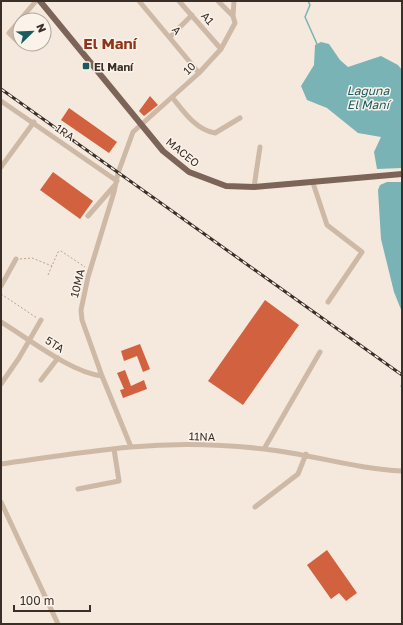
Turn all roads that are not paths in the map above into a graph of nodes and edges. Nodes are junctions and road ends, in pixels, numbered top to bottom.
1 (36, 1) edge
2 (40, 1) edge
3 (139, 1) edge
4 (179, 1) edge
5 (218, 1) edge
6 (234, 1) edge
7 (27, 12) edge
8 (192, 15) junction
9 (233, 16) junction
10 (170, 37) junction
11 (221, 49) junction
12 (199, 73) junction
13 (172, 97) junction
14 (1, 101) edge
15 (240, 118) dead end
16 (34, 122) junction
17 (140, 125) junction
18 (260, 147) dead end
19 (1, 155) edge
20 (7, 159) junction
21 (1, 167) edge
22 (402, 174) edge
23 (116, 182) junction
24 (313, 183) junction
25 (254, 187) junction
26 (88, 216) dead end
27 (16, 259) road end
28 (1, 286) edge
29 (328, 302) dead end
30 (41, 320) road end
31 (1, 322) edge
32 (29, 339) junction
33 (320, 352) dead end
34 (58, 358) junction
35 (102, 376) junction
36 (42, 380) dead end
37 (1, 384) edge
38 (131, 447) junction
39 (114, 449) junction
40 (264, 449) junction
41 (306, 454) junction
42 (1, 464) edge
43 (402, 471) edge
44 (78, 489) dead end
45 (1, 502) edge
46 (255, 507) dead end
47 (58, 624) edge

1 - 7 street
2 - 17 main road, MACEO
3 - 10 street, A
4 - 8 street, A1
5 - 9 street
6 - 9 street, 10
8 - 10 street
8 - 11 street, A1
9 - 11 street, 10
10 - 12 street, A
11 - 12 street, 10
12 - 13 street, 10
13 - 15 street
13 - 17 street, 10
14 - 16 street, 1RA
16 - 20 street
16 - 23 street, 1RA
17 - 23 street, 10MA
17 - 25 main road, MACEO
18 - 25 street
19 - 20 street
20 - 21 street
22 - 24 main road, MACEO
23 - 26 street
23 - 35 street, 10MA
24 - 25 main road, MACEO
24 - 29 street
27 - 28 street
30 - 32 street
31 - 32 street, 5TA
32 - 34 street, 5TA
32 - 37 street
33 - 40 street
34 - 35 street, 5TA
34 - 36 street
35 - 38 street, 10MA
38 - 39 street, 11NA
38 - 40 street, 11NA
39 - 42 street, 11NA
39 - 44 street
40 - 41 street, 11NA
41 - 43 street, 11NA
41 - 46 street
45 - 47 street

